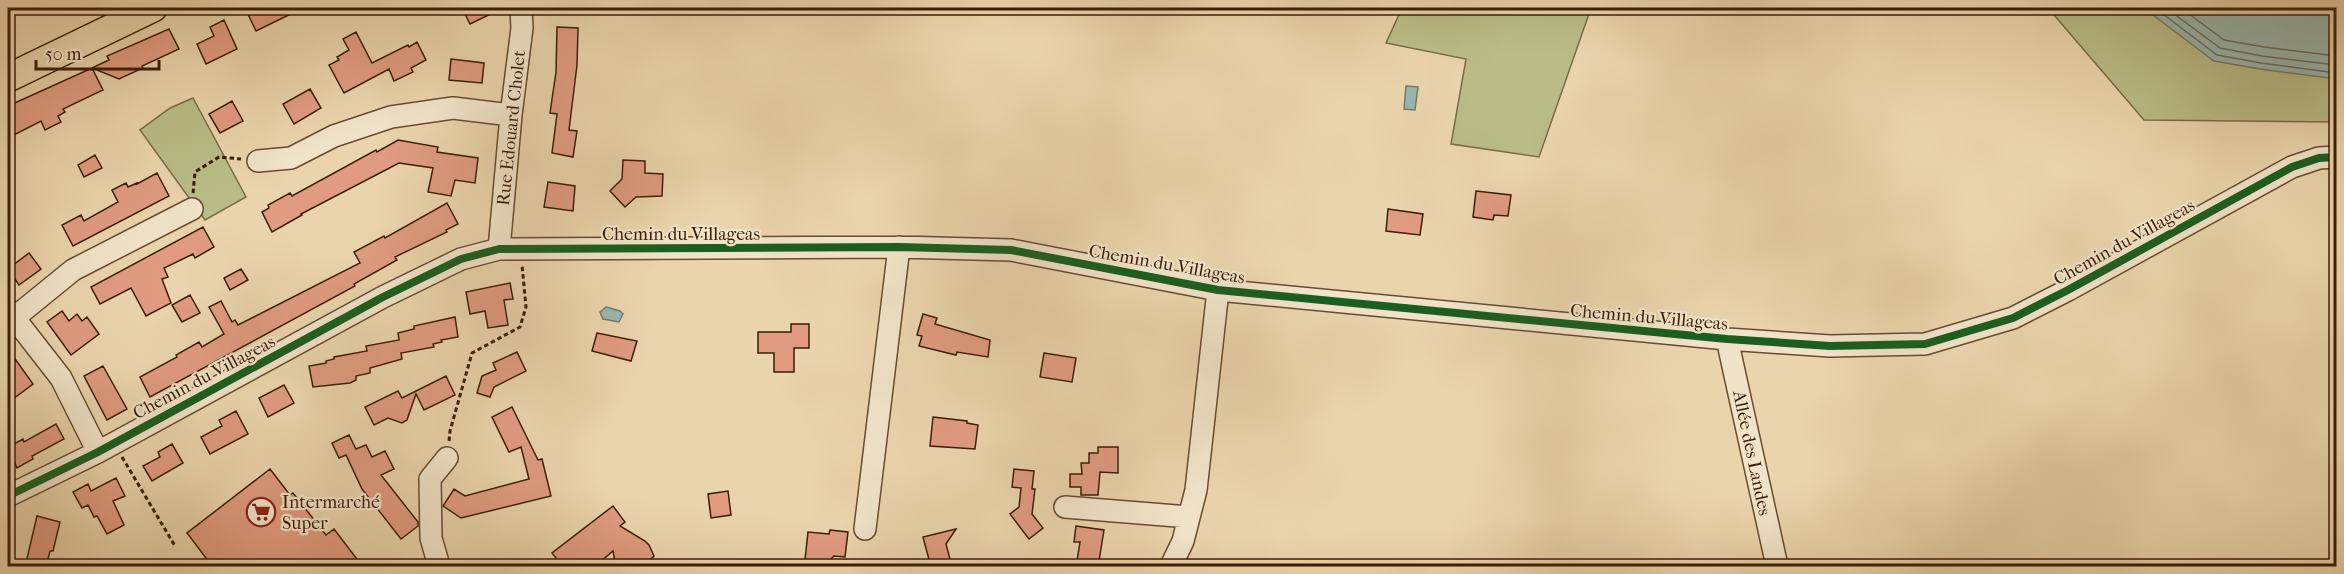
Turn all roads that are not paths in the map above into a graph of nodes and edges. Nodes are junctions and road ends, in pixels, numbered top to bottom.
1 (153, 8) edge
2 (521, 8) edge
3 (8, 78) edge
4 (511, 115) junction
5 (2337, 157) edge
6 (258, 161) road end
7 (192, 210) road end
8 (899, 247) junction
9 (509, 249) junction
10 (1218, 290) junction
11 (11, 314) edge
12 (1727, 339) junction
13 (106, 447) junction
14 (447, 458) road end
15 (8, 496) edge
16 (1065, 507) dead end
17 (1189, 517) junction
18 (865, 529) dead end
19 (439, 567) edge
20 (1171, 567) edge
21 (1777, 567) edge

1 - 3 main road
2 - 4 street, Rue Edouard Cholet
4 - 6 street
4 - 9 street, Rue Edouard Cholet
5 - 12 street, Chemin du Villageas
7 - 11 street
8 - 9 street, Chemin du Villageas
8 - 10 street, Chemin du Villageas
8 - 18 street
9 - 13 street, Chemin du Villageas
10 - 12 street, Chemin du Villageas
10 - 17 street
11 - 13 street
12 - 21 street, Allée des Landes
13 - 15 street, Chemin du Villageas
14 - 19 street
16 - 17 street
17 - 20 street

